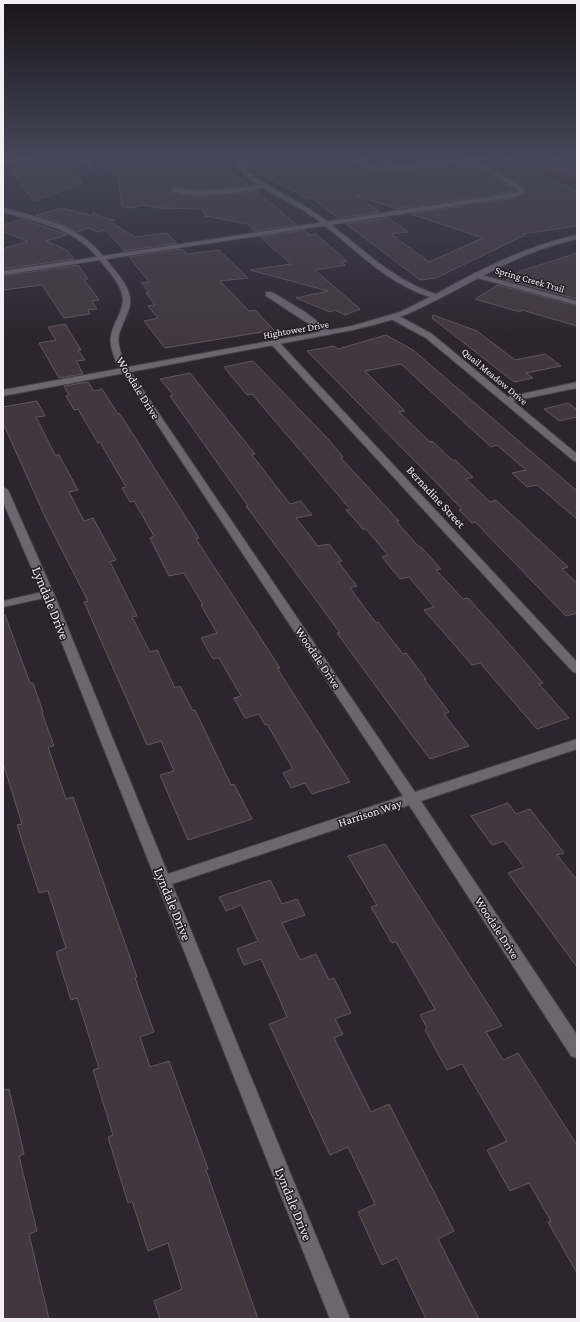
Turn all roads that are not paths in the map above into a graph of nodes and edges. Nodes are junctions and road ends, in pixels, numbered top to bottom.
1 (27, 218) edge
2 (318, 218) edge
3 (369, 218) edge
4 (327, 224) junction
5 (577, 237) edge
6 (101, 259) junction
7 (3, 274) edge
8 (477, 275) junction
9 (269, 294) dead end
10 (435, 296) junction
11 (577, 303) edge
12 (394, 317) junction
13 (329, 333) junction
14 (275, 343) junction
15 (125, 370) junction
16 (577, 385) edge
17 (3, 393) edge
18 (506, 400) junction
19 (577, 459) edge
20 (3, 490) edge
21 (48, 594) junction
22 (3, 604) edge
23 (577, 669) edge
24 (577, 744) edge
25 (412, 799) junction
26 (164, 881) junction
27 (577, 1050) edge
28 (340, 1319) edge

1 - 6 street, Woodale Drive
2 - 4 street
3 - 4 street
4 - 6 street
4 - 10 street
5 - 8 street, Hightower Drive
6 - 7 street
6 - 15 street, Woodale Drive
8 - 10 street, Hightower Drive
8 - 11 street, Spring Creek Trail
9 - 13 street
10 - 12 street, Hightower Drive
12 - 13 street, Hightower Drive
12 - 18 street, Quail Meadow Drive
13 - 14 street, Hightower Drive
14 - 15 street, Hightower Drive
14 - 23 street, Bernadine Street
15 - 17 street, Hightower Drive
15 - 25 street, Woodale Drive
16 - 18 street
18 - 19 street, Quail Meadow Drive
20 - 21 street, Lyndale Drive
21 - 22 street
21 - 26 street, Lyndale Drive
24 - 25 street, Harrison Way
25 - 26 street, Harrison Way
25 - 27 street, Woodale Drive
26 - 28 street, Lyndale Drive

